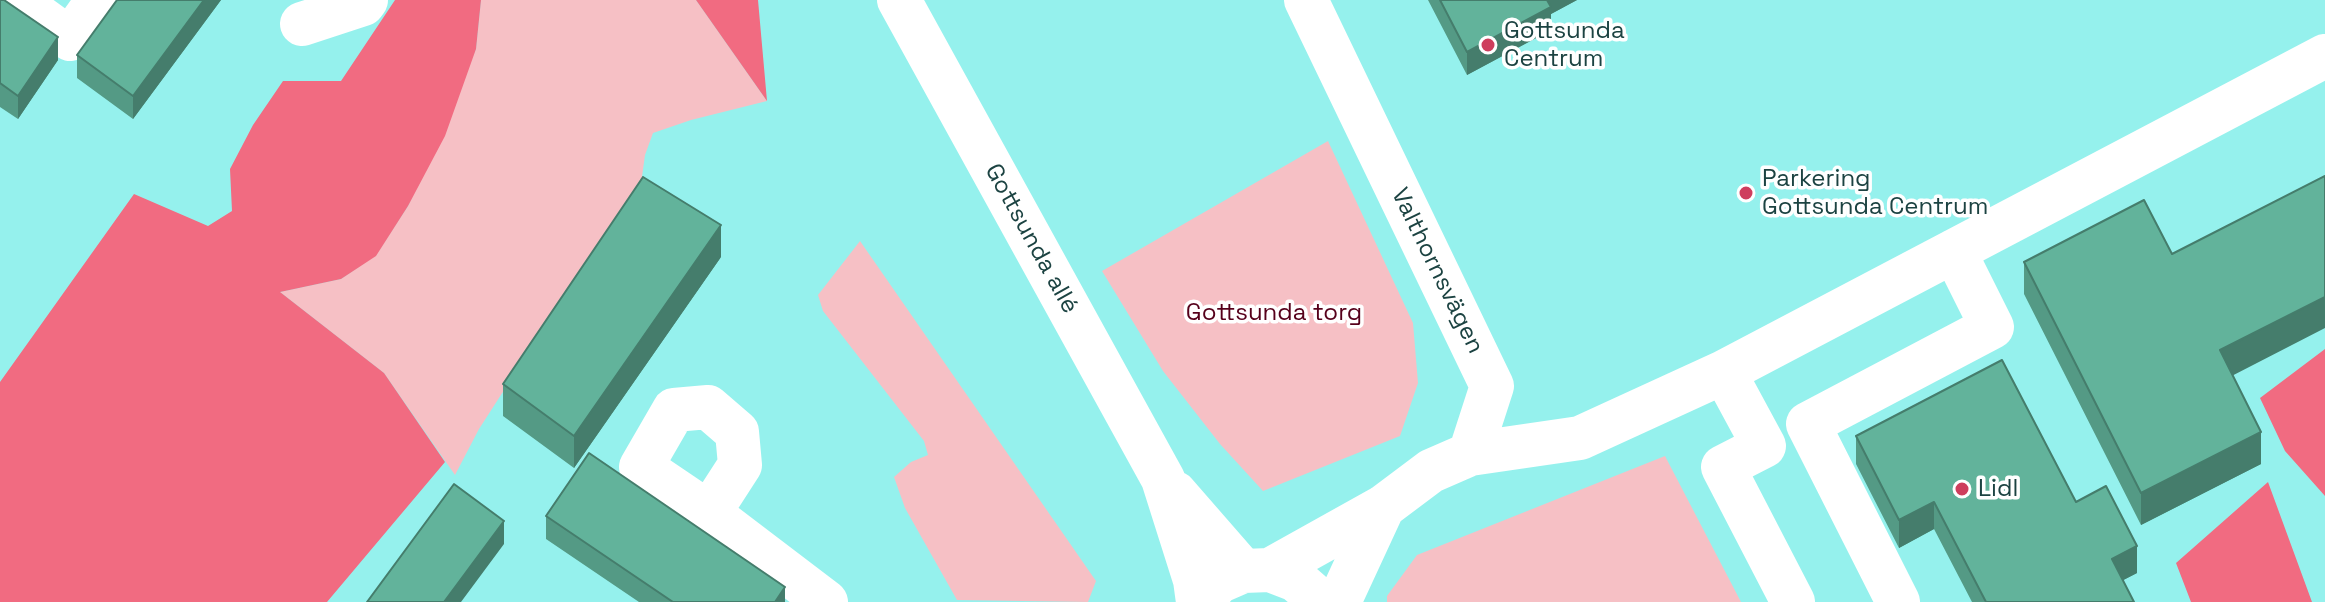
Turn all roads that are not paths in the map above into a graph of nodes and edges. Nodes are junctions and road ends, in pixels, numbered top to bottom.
1 (16, 0) edge
2 (98, 0) edge
3 (366, 0) edge
4 (899, 0) edge
5 (1306, 0) edge
6 (302, 24) dead end
7 (2325, 56) edge
8 (1954, 251) junction
9 (1724, 372) junction
10 (1808, 424) junction
11 (1764, 446) junction
12 (1470, 454) junction
13 (1163, 479) junction
14 (1383, 507) junction
15 (709, 513) dead end
16 (1257, 571) junction
17 (826, 602) edge
18 (1199, 602) edge
19 (1316, 602) edge
20 (1339, 602) edge
21 (1793, 602) edge
22 (1898, 602) edge

1 - 2 street
3 - 6 street
4 - 13 street, Gottsunda allé
5 - 12 street, Valthornsvägen
7 - 8 street
8 - 9 street
8 - 10 street
9 - 11 street
9 - 12 street
10 - 11 street
10 - 22 street
11 - 21 street
12 - 14 street
13 - 16 street, Gottsunda allé
13 - 18 street, Gottsunda allé
14 - 16 street
14 - 20 street
15 - 17 street
16 - 18 street
16 - 19 street

